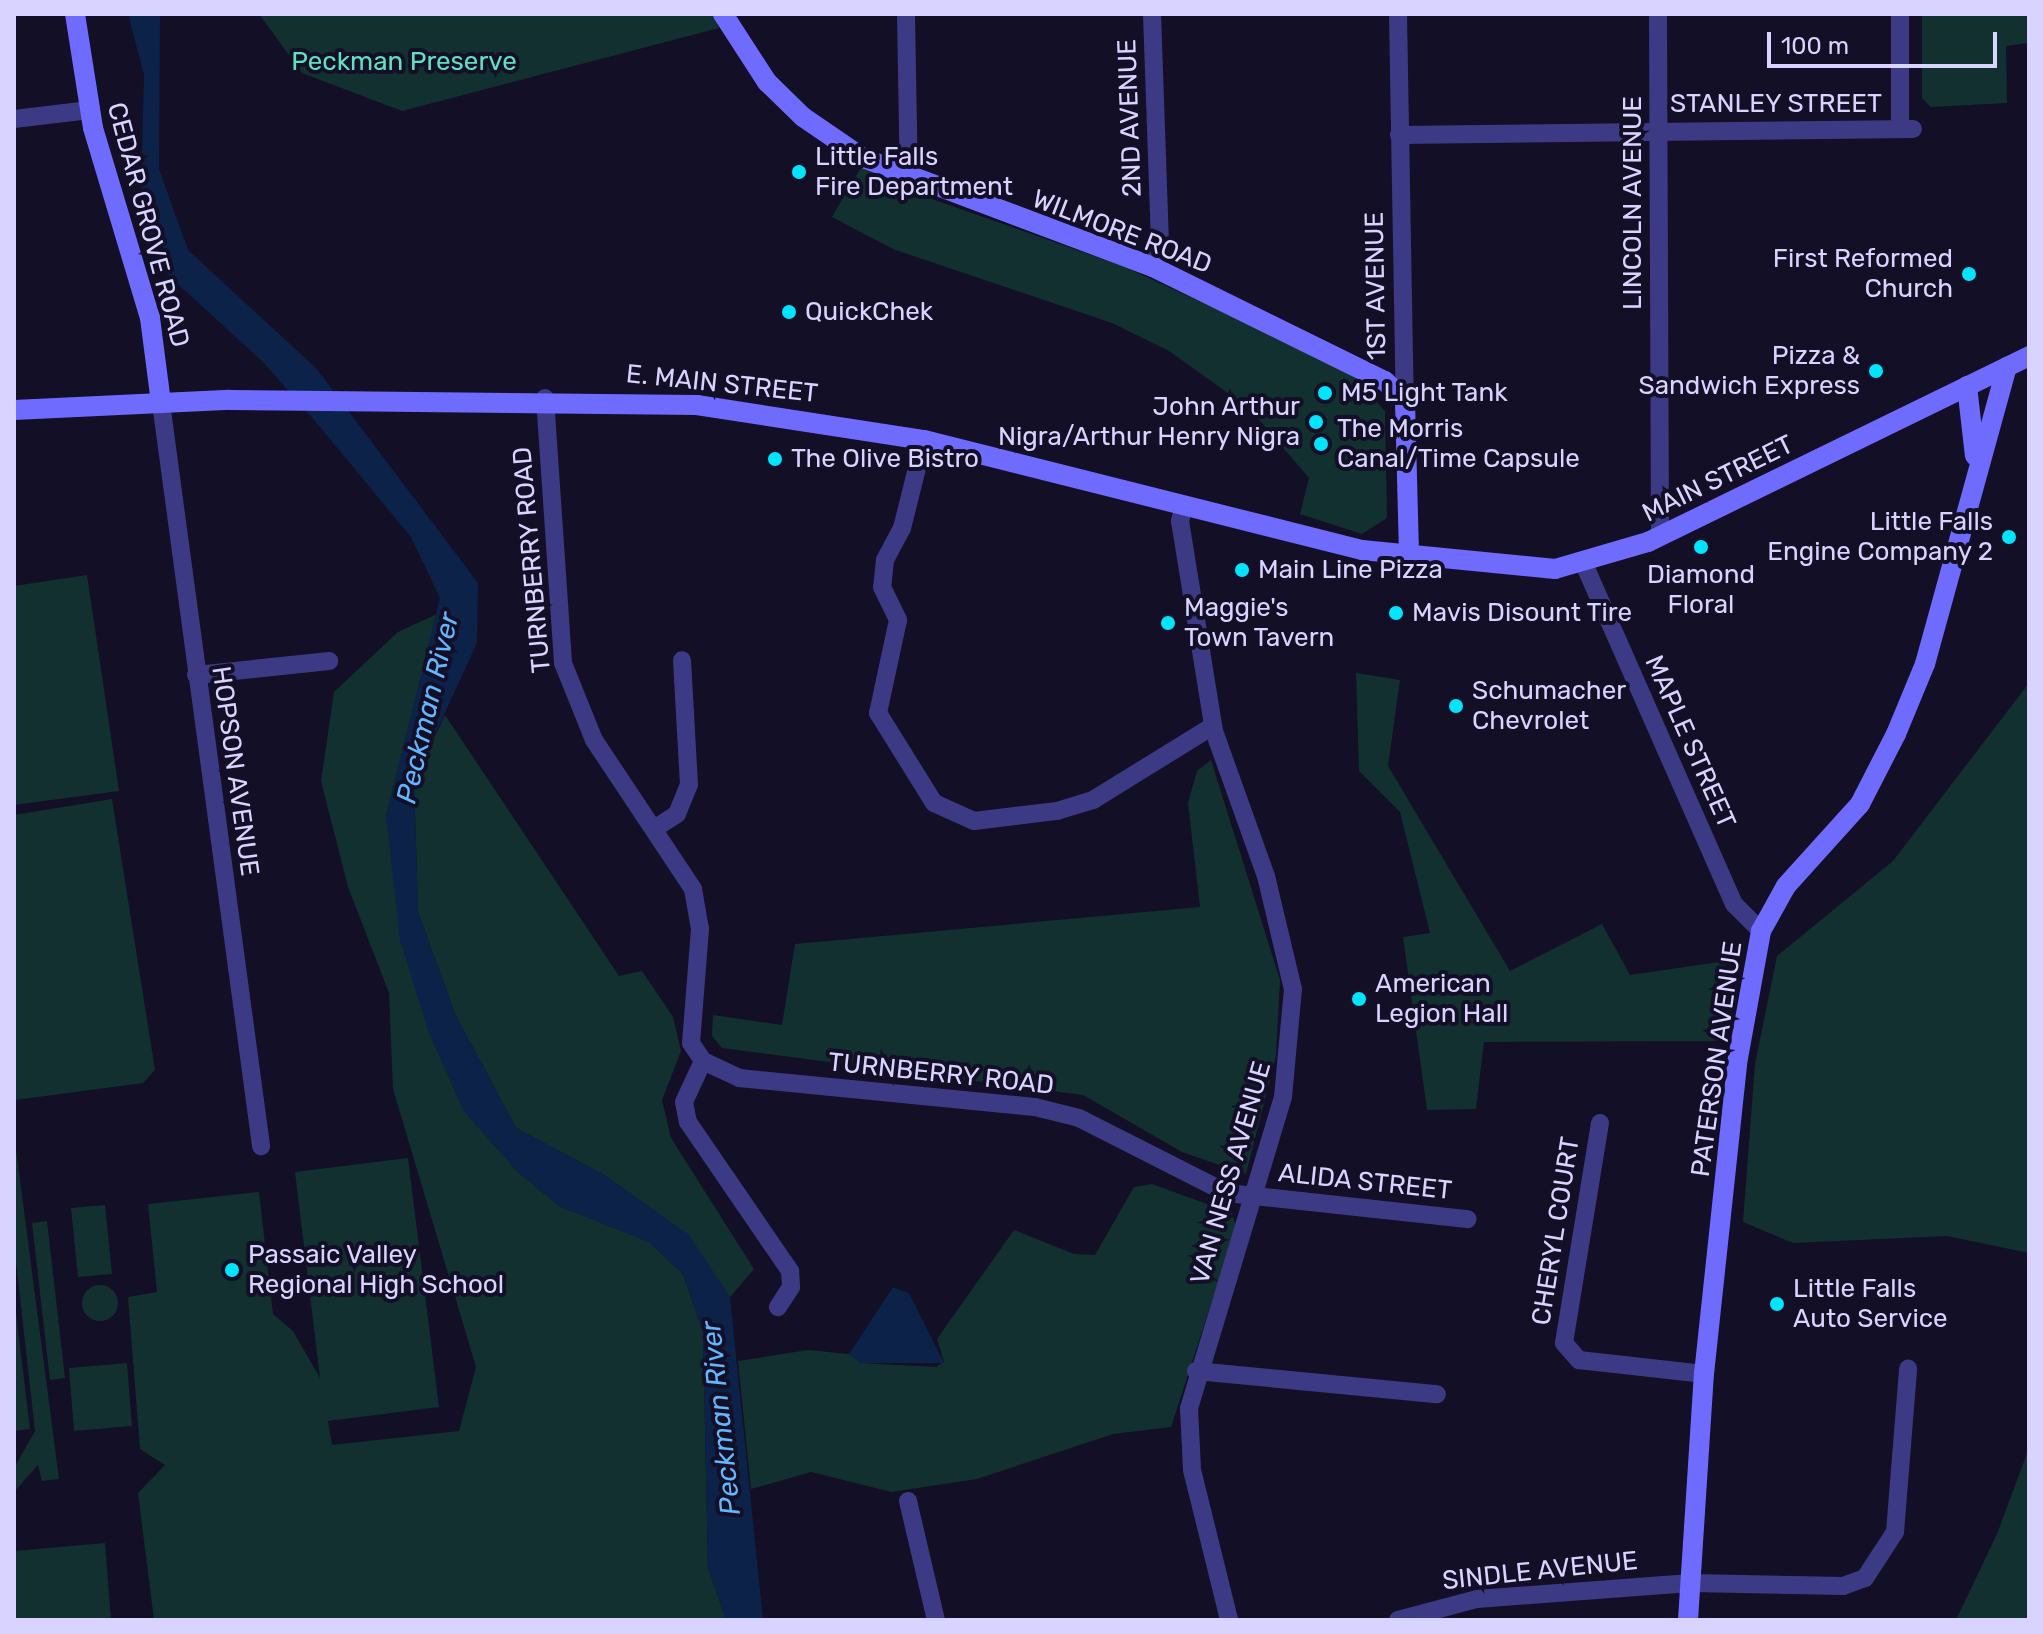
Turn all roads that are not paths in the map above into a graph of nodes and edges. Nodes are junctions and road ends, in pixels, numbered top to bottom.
1 (75, 14) edge
2 (723, 14) edge
3 (906, 14) edge
4 (1152, 14) edge
5 (1398, 14) edge
6 (1658, 14) edge
7 (1900, 14) edge
8 (89, 110) junction
9 (14, 119) edge
10 (1659, 130) junction
11 (1399, 135) junction
12 (909, 180) junction
13 (1153, 267) junction
14 (2029, 356) edge
15 (2007, 367) junction
16 (1967, 386) junction
17 (545, 398) junction
18 (1405, 401) junction
19 (161, 403) junction
20 (14, 410) edge
21 (924, 440) junction
22 (1975, 464) junction
23 (1184, 506) junction
24 (1660, 536) junction
25 (1409, 557) junction
26 (1584, 564) junction
27 (682, 660) dead end
28 (329, 661) dead end
29 (196, 675) junction
30 (1213, 726) junction
31 (657, 827) junction
32 (1761, 931) junction
33 (703, 1061) junction
34 (1600, 1123) dead end
35 (261, 1146) dead end
36 (1257, 1197) junction
37 (1468, 1219) dead end
38 (778, 1307) dead end
39 (1908, 1369) dead end
40 (1196, 1371) junction
41 (1704, 1374) junction
42 (1437, 1394) dead end
43 (908, 1501) dead end
44 (1690, 1583) junction
45 (936, 1620) edge
46 (1229, 1620) edge
47 (1398, 1620) edge
48 (1688, 1620) edge

1 - 8 main road, CEDAR GROVE ROAD
2 - 12 main road, WILMORE ROAD
3 - 12 street
4 - 13 street, 2ND AVENUE
5 - 11 street, 1ST AVENUE
6 - 10 street, LINCOLN AVENUE
7 - 10 street, STANLEY STREET
8 - 9 street
8 - 19 main road, CEDAR GROVE ROAD
10 - 11 street, STANLEY STREET
10 - 24 street, LINCOLN AVENUE
11 - 18 street, 1ST AVENUE
12 - 13 main road, WILMORE ROAD
13 - 18 main road, WILMORE ROAD
14 - 15 main road, MAIN STREET
15 - 16 main road, MAIN STREET
15 - 22 main road, PATERSON AVENUE
16 - 22 main road, PATERSON AVENUE
16 - 24 main road, MAIN STREET
17 - 19 main road, E. MAIN STREET
17 - 21 main road, E. MAIN STREET
17 - 31 street, TURNBERRY ROAD
18 - 25 main road, 1ST AVENUE
19 - 20 main road, E. MAIN STREET
19 - 29 street, HOPSON AVENUE
21 - 23 main road, E. MAIN STREET
21 - 30 street
22 - 32 main road, PATERSON AVENUE
23 - 25 main road, E. MAIN STREET
23 - 30 street, VAN NESS AVENUE
24 - 26 main road, MAIN STREET
25 - 26 main road, MAIN STREET
26 - 32 street, MAPLE STREET
27 - 31 street
28 - 29 street
29 - 35 street, HOPSON AVENUE
30 - 36 street, VAN NESS AVENUE
31 - 33 street, TURNBERRY ROAD
32 - 41 main road, PATERSON AVENUE
33 - 36 street, TURNBERRY ROAD
33 - 38 street
34 - 41 street, CHERYL COURT
36 - 37 street, ALIDA STREET
36 - 40 street, VAN NESS AVENUE
39 - 44 street, SINDLE AVENUE
40 - 42 street
40 - 46 street, VAN NESS AVENUE
41 - 44 main road, PATERSON AVENUE
43 - 45 street
44 - 47 street, SINDLE AVENUE
44 - 48 main road, PATERSON AVENUE

